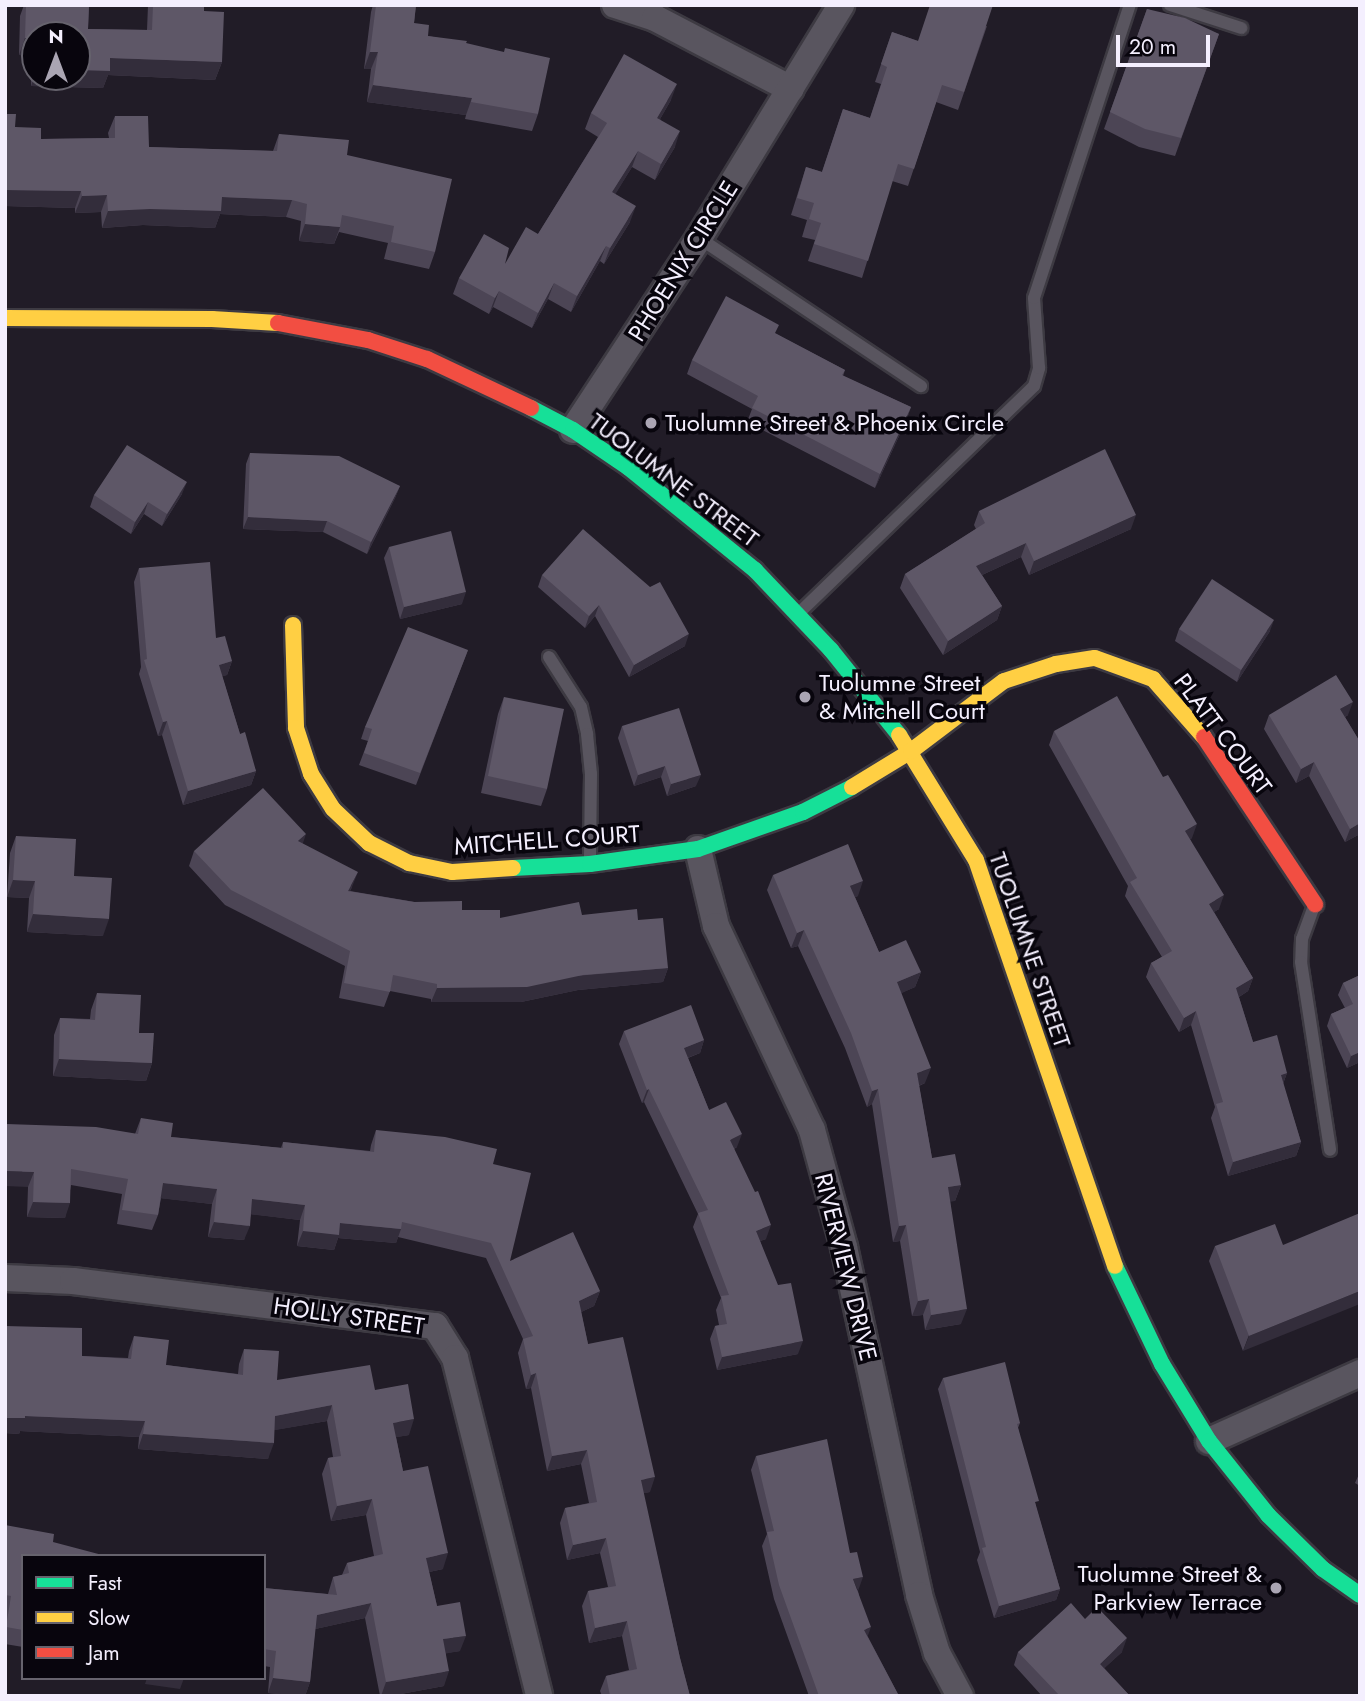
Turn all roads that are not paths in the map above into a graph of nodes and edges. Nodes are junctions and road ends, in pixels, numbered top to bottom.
1 (615, 5) edge
2 (841, 5) edge
3 (1130, 5) edge
4 (1170, 5) edge
5 (1241, 28) dead end
6 (791, 89) junction
7 (699, 238) junction
8 (5, 318) edge
9 (921, 386) dead end
10 (573, 430) junction
11 (797, 614) junction
12 (293, 625) dead end
13 (549, 657) dead end
14 (911, 751) junction
15 (698, 849) junction
16 (590, 864) junction
17 (1315, 904) joint
18 (1330, 1150) dead end
19 (5, 1278) edge
20 (1360, 1373) edge
21 (1209, 1441) junction
22 (1360, 1595) edge
23 (539, 1696) edge
24 (960, 1696) edge

1 - 6 street
2 - 6 street, PHOENIX CIRCLE
3 - 11 lane
4 - 5 lane
6 - 7 street, PHOENIX CIRCLE
7 - 9 lane
7 - 10 street, PHOENIX CIRCLE
8 - 10 main road, TUOLUMNE STREET
10 - 11 main road, TUOLUMNE STREET
11 - 14 main road, TUOLUMNE STREET
12 - 16 main road, MITCHELL COURT
13 - 16 lane
14 - 15 main road, MITCHELL COURT
14 - 17 main road, PLATT COURT
14 - 21 main road, TUOLUMNE STREET
15 - 16 main road, MITCHELL COURT
15 - 24 street, RIVERVIEW DRIVE
17 - 18 lane
19 - 23 street, HOLLY STREET
20 - 21 street
21 - 22 main road, TUOLUMNE STREET

